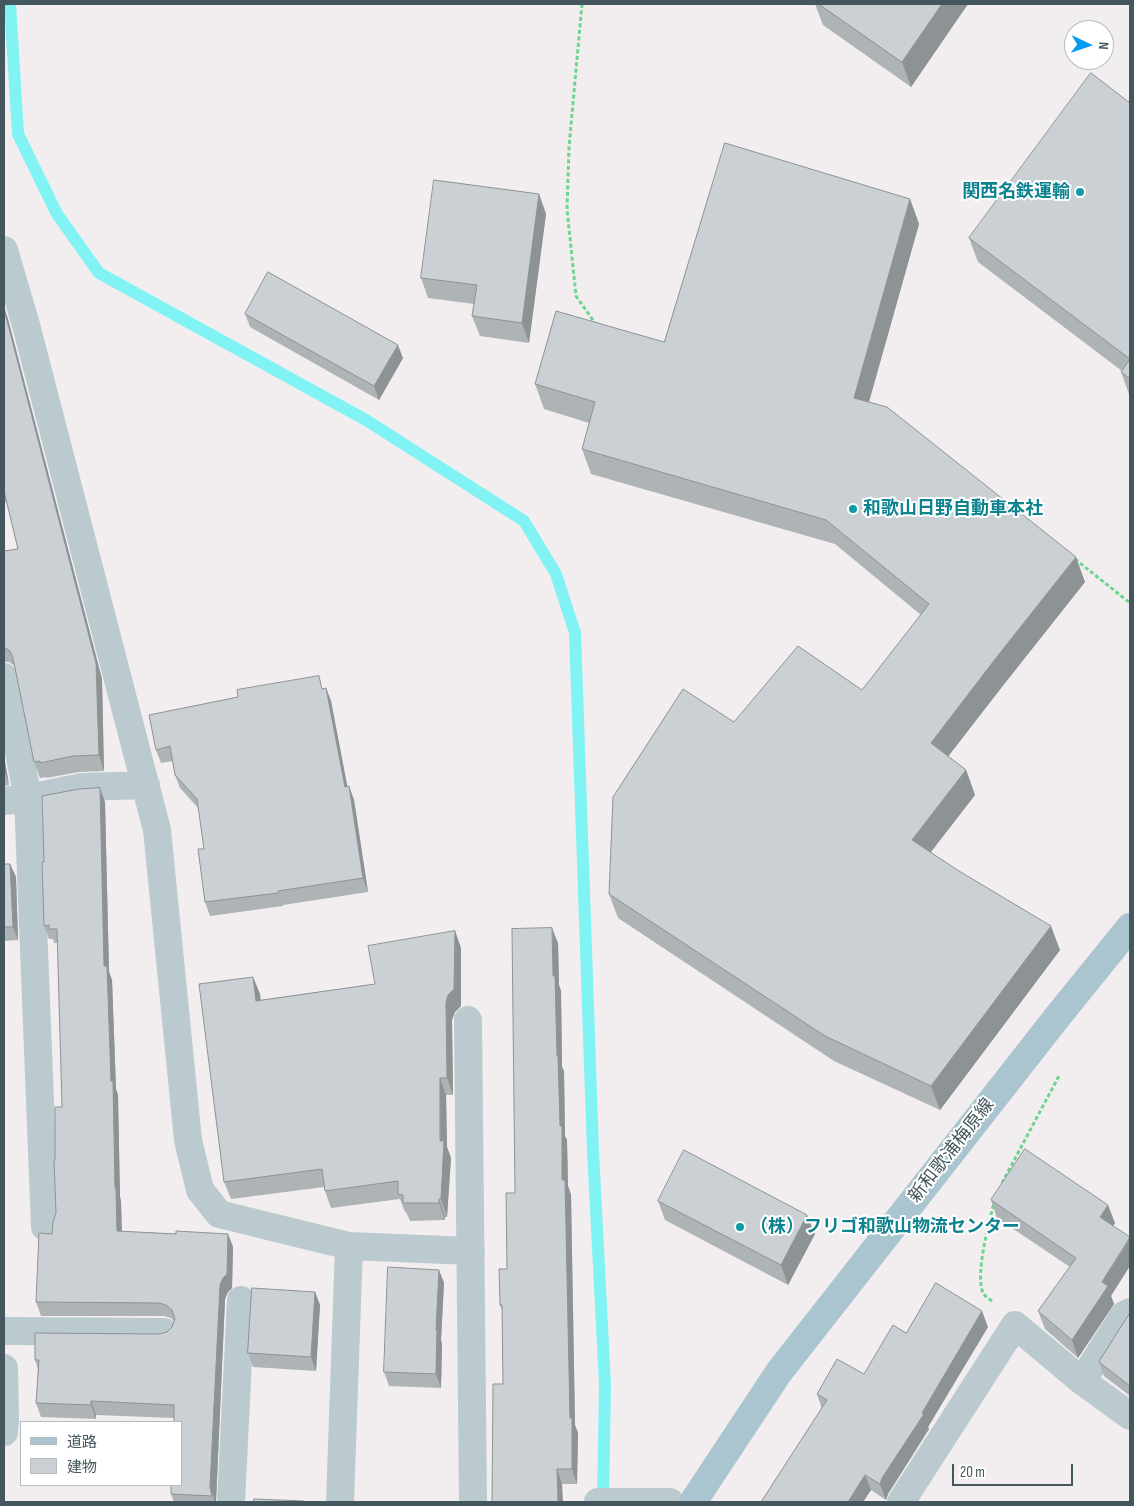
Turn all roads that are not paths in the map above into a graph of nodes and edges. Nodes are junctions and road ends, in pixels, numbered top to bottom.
1 (4, 250) edge
2 (4, 677) edge
3 (146, 786) junction
4 (16, 800) edge
5 (1130, 927) edge
6 (468, 1020) dead end
7 (45, 1227) dead end
8 (349, 1246) junction
9 (470, 1251) junction
10 (241, 1300) dead end
11 (1130, 1312) edge
12 (4, 1331) edge
13 (164, 1332) edge
14 (4, 1368) edge
15 (1082, 1381) junction
16 (1130, 1416) edge
17 (4, 1432) edge
18 (631, 1501) edge
19 (231, 1502) edge
20 (340, 1502) edge
21 (472, 1502) edge
22 (598, 1502) edge
23 (670, 1502) edge
24 (694, 1502) edge
25 (901, 1502) edge

1 - 3 street
2 - 4 street
3 - 4 street
3 - 8 street
4 - 7 street
5 - 24 main road, 新和歌浦梅原線
6 - 9 street
8 - 9 street
8 - 20 street
9 - 21 street
10 - 19 street
11 - 15 street
12 - 13 street
14 - 17 street
15 - 16 street
15 - 25 street
18 - 22 street
18 - 23 street

